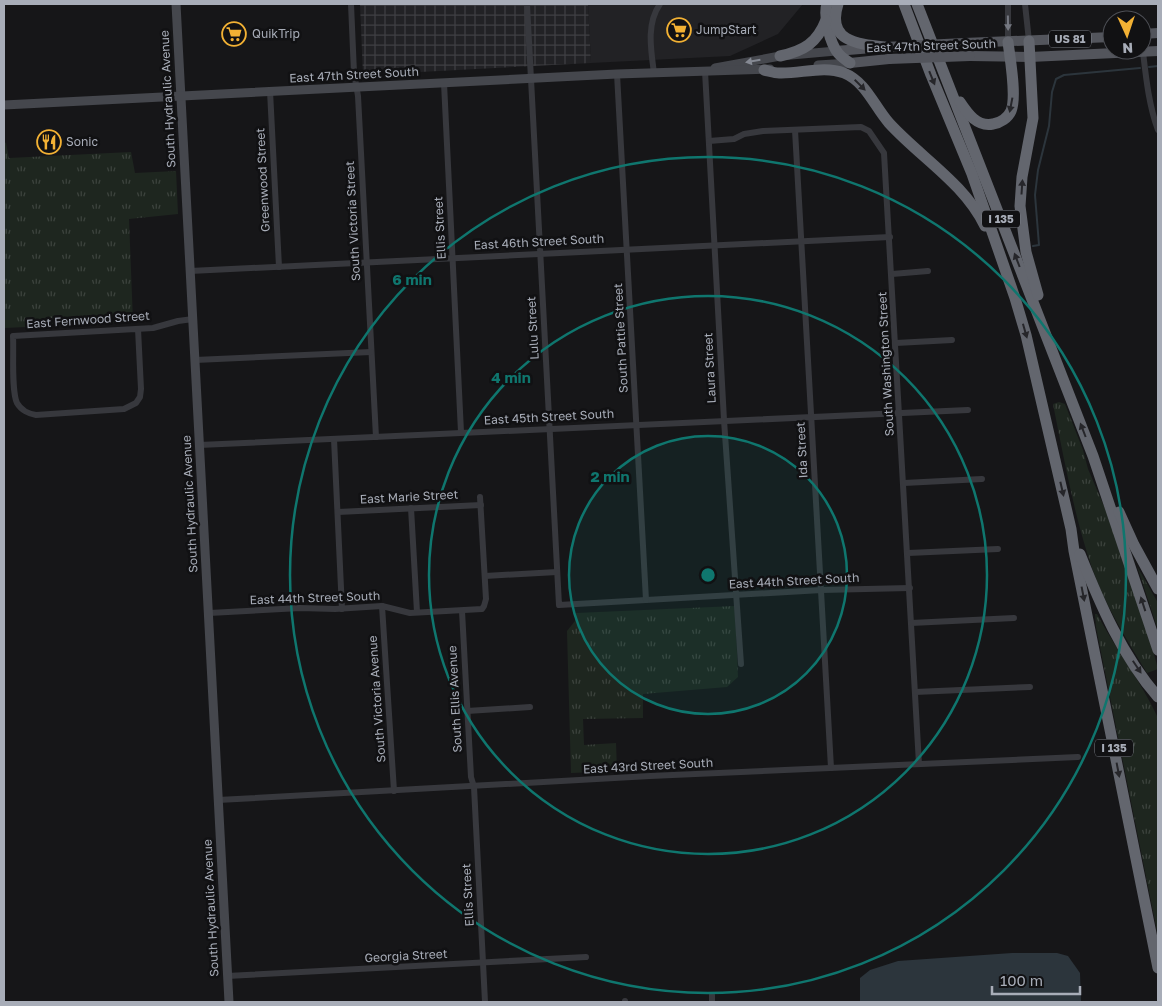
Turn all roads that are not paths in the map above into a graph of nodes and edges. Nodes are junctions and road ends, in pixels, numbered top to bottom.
1 (176, 4) edge
2 (351, 4) edge
3 (527, 4) edge
4 (660, 4) edge
5 (827, 4) edge
6 (838, 4) edge
7 (896, 4) edge
8 (904, 4) edge
9 (917, 4) edge
10 (1008, 4) edge
11 (1025, 4) edge
12 (826, 20) junction
13 (915, 32) junction
14 (1102, 37) edge
15 (1029, 41) junction
16 (1008, 42) junction
17 (885, 47) junction
18 (836, 51) junction
19 (1102, 53) edge
20 (780, 56) junction
21 (1010, 56) junction
22 (1030, 57) junction
23 (1149, 60) edge
24 (850, 63) junction
25 (705, 70) junction
26 (764, 70) junction
27 (654, 73) junction
28 (617, 74) junction
29 (530, 78) junction
30 (444, 83) junction
31 (356, 87) junction
32 (950, 89) junction
33 (270, 91) junction
34 (181, 96) junction
35 (4, 106) edge
36 (795, 130) junction
37 (1158, 130) edge
38 (709, 141) junction
39 (890, 237) junction
40 (802, 241) junction
41 (715, 245) junction
42 (628, 249) junction
43 (540, 254) junction
44 (453, 258) junction
45 (367, 263) junction
46 (279, 267) junction
47 (1005, 268) junction
48 (190, 271) junction
49 (928, 271) dead end
50 (892, 274) junction
51 (193, 319) junction
52 (138, 328) junction
53 (952, 340) dead end
54 (896, 343) junction
55 (371, 352) junction
56 (195, 360) junction
57 (1073, 404) junction
58 (968, 410) dead end
59 (900, 412) junction
60 (811, 416) junction
61 (724, 420) junction
62 (637, 424) junction
63 (549, 428) junction
64 (461, 432) junction
65 (376, 437) junction
66 (334, 439) junction
67 (199, 445) junction
68 (1093, 456) junction
69 (982, 479) dead end
70 (904, 483) junction
71 (480, 497) dead end
72 (481, 505) junction
73 (411, 508) junction
74 (338, 512) junction
75 (1071, 528) junction
76 (998, 548) dead end
77 (908, 553) junction
78 (557, 572) junction
79 (485, 576) junction
80 (910, 588) junction
81 (1158, 589) edge
82 (822, 590) junction
83 (736, 595) junction
84 (646, 600) junction
85 (559, 605) joint
86 (382, 606) junction
87 (342, 609) junction
88 (462, 611) junction
89 (417, 612) junction
90 (209, 613) junction
91 (1014, 618) dead end
92 (912, 623) junction
93 (1158, 650) edge
94 (740, 664) dead end
95 (1030, 687) dead end
96 (915, 692) junction
97 (1158, 697) edge
98 (530, 707) dead end
99 (467, 711) junction
100 (1078, 757) dead end
101 (919, 764) junction
102 (831, 768) junction
103 (474, 786) junction
104 (394, 791) junction
105 (218, 800) junction
106 (586, 957) dead end
107 (483, 963) junction
108 (1158, 968) edge
109 (227, 976) junction
110 (712, 995) dead end
111 (229, 1002) edge
112 (485, 1002) edge
113 (712, 1002) edge

1 - 34 street, South Hydraulic Avenue
2 - 31 street, South Victoria Street
3 - 29 street, Lulu Street
4 - 27 street
5 - 12 highway
6 - 17 highway, US 81
7 - 13 highway
8 - 13 highway, I 135
9 - 32 highway, I 135
10 -> 16 street
11 - 15 street
12 - 18 highway
12 - 20 highway
13 -> 47 highway, I 135
14 - 15 main road, East 47th Street South / US 81
15 - 16 main road, East 47th Street South / US 81
15 - 22 highway
16 - 17 main road, East 47th Street South / US 81, bridge
16 - 21 highway
17 - 18 main road, East 47th Street South
18 - 20 street, East 47th Street South
18 - 24 highway
19 - 22 main road, East 47th Street South
20 -> 25 street, East 47th Street South
21 - 22 main road, East 47th Street South
21 - 24 main road, East 47th Street South, bridge
21 -> 32 highway
57 -> 22 highway
23 - 37 street
24 - 26 street, East 47th Street South
25 - 26 street, East 47th Street South
25 - 27 street, East 47th Street South
25 - 38 street, Laura Street
26 -> 47 highway
27 - 28 street, East 47th Street South
28 - 29 street, East 47th Street South
28 - 42 street, South Pattie Street
29 - 30 street, East 47th Street South
29 - 43 street, Lulu Street
30 - 31 street, East 47th Street South
30 - 44 street, Ellis Street
31 - 33 street, East 47th Street South
31 - 45 street, South Victoria Street
57 -> 32 highway, I 135
33 - 34 street, East 47th Street South
33 - 46 street, Greenwood Street
34 - 35 street, East 47th Street South
34 - 48 street, South Hydraulic Avenue
36 - 38 street, South Washington Street
36 - 39 street, South Washington Street
36 - 40 street, Ida Street
38 - 41 street, Laura Street
39 - 40 street, East 46th Street South
39 - 50 street, South Washington Street
40 - 41 street, East 46th Street South
40 - 60 street, Ida Street
41 - 42 street, East 46th Street South
41 - 61 street, Laura Street
42 - 43 street, East 46th Street South
42 - 62 street, South Pattie Street
43 - 44 street, East 46th Street South
43 - 63 street, Lulu Street
44 - 45 street, East 46th Street South
44 - 64 street, Ellis Street
45 - 46 street, East 46th Street South
45 - 55 street, South Victoria Street
46 - 48 street, East 46th Street South
47 -> 75 highway, I 135
48 - 51 street, South Hydraulic Avenue
49 - 50 street
50 - 54 street, South Washington Street
51 - 52 street, East Fernwood Street
51 - 56 street, South Hydraulic Avenue
52 - 52 street, East Fernwood Street
53 - 54 street
54 - 59 street, South Washington Street
55 - 56 street
55 - 65 street, South Victoria Street
56 - 67 street, South Hydraulic Avenue
68 -> 57 highway, I 135
58 - 59 street, East 45th Street South
59 - 60 street, East 45th Street South
59 - 70 street, South Washington Street
60 - 61 street, East 45th Street South
60 - 82 street, Ida Street
61 - 62 street, East 45th Street South
61 - 83 street, Laura Street
62 - 63 street, East 45th Street South
62 - 84 street, South Pattie Street
63 - 64 street, East 45th Street South
63 - 78 street, Lulu Street
64 - 65 street, East 45th Street South
65 - 66 street, East 45th Street South
66 - 67 street, East 45th Street South
66 - 74 street
67 - 90 street, South Hydraulic Avenue
68 - 81 highway
93 -> 68 highway, I 135
69 - 70 street
70 - 77 street, South Washington Street
71 - 72 street
72 - 73 street, East Marie Street
72 - 79 street
73 - 74 street, East Marie Street
73 - 89 street
74 - 87 street
75 -> 97 highway
75 -> 108 highway, I 135
76 - 77 street
77 - 80 street, South Washington Street
78 - 79 street
78 - 85 street, Lulu Street
79 - 88 street, East 44th Street South
80 - 82 street, East 44th Street South
80 - 92 street, South Washington Street
82 - 83 street, East 44th Street South
82 - 102 street, Ida Street
83 - 84 street, East 44th Street South
83 - 94 street, Laura Street
84 - 85 street, East 44th Street South
86 - 87 street, East 44th Street South
86 - 89 street, East 44th Street South
86 - 104 street, South Victoria Avenue
87 - 90 street, East 44th Street South
88 - 89 street, East 44th Street South
88 - 99 street, South Ellis Avenue
90 - 105 street, South Hydraulic Avenue
91 - 92 street
92 - 96 street, South Washington Street
95 - 96 street
96 - 101 street, South Washington Street
98 - 99 street
99 - 103 street, South Ellis Avenue
100 - 101 street, East 43rd Street South
101 - 102 street, East 43rd Street South
102 - 103 street, East 43rd Street South
103 - 104 street, East 43rd Street South
103 - 107 street, Ellis Street
104 - 105 street, East 43rd Street South
105 - 109 street, South Hydraulic Avenue
106 - 107 street, Georgia Street
107 - 109 street, Georgia Street
107 - 112 street, Ellis Street
109 - 111 street, South Hydraulic Avenue
110 - 113 street

